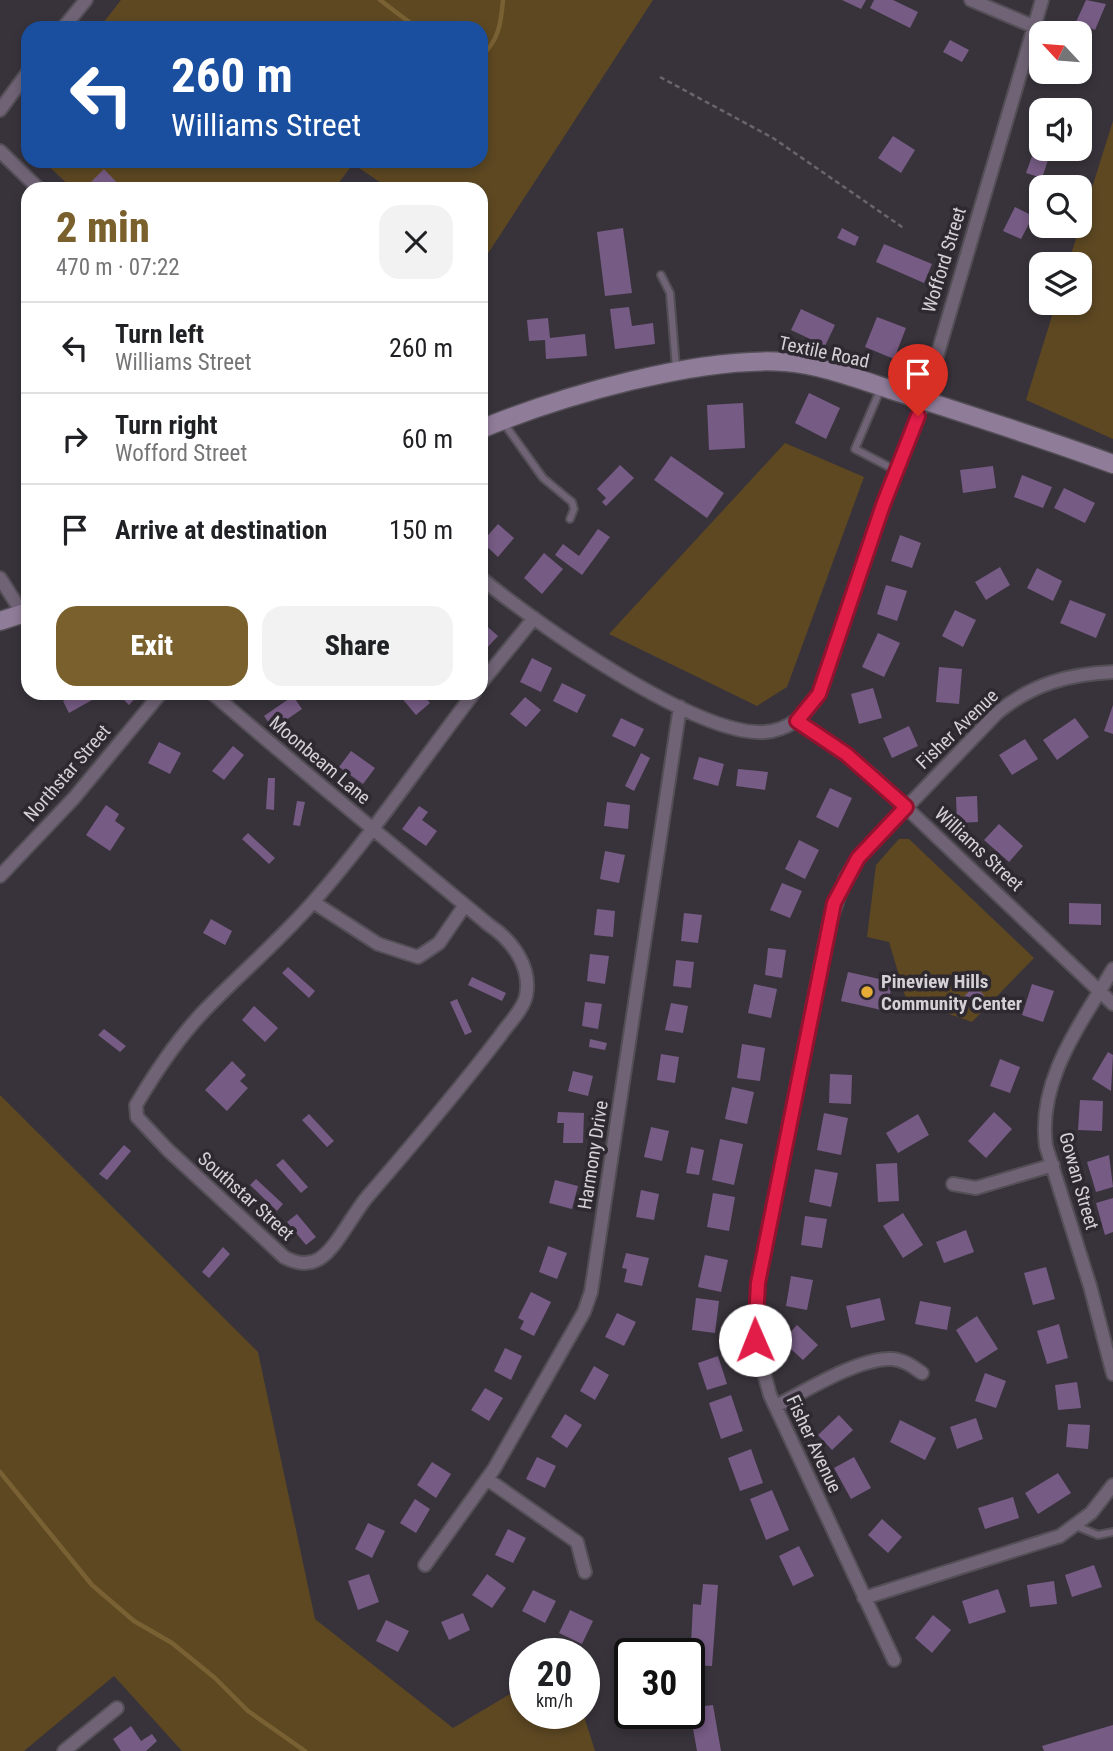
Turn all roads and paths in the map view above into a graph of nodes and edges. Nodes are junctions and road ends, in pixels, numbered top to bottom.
1 (86, 0) edge
2 (971, 0) edge
3 (1042, 0) edge
4 (69, 21) edge
5 (1037, 21) edge
6 (1029, 24) edge
7 (1029, 47) edge
8 (660, 77) dead end
9 (21, 82) edge
10 (0, 110) edge
11 (0, 150) edge
12 (32, 182) edge
13 (905, 229) dead end
14 (660, 275) dead end
15 (676, 373) junction
16 (882, 387) junction
17 (923, 400) junction
18 (502, 421) junction
19 (488, 426) edge
20 (1113, 464) edge
21 (897, 471) junction
22 (570, 519) dead end
23 (0, 578) edge
24 (488, 583) edge
25 (21, 606) edge
26 (21, 615) edge
27 (534, 618) junction
28 (0, 621) edge
29 (1113, 671) edge
30 (488, 674) edge
31 (154, 700) edge
32 (220, 700) edge
33 (469, 700) edge
34 (680, 707) junction
35 (797, 721) junction
36 (906, 807) junction
37 (372, 828) junction
38 (0, 876) edge
39 (313, 902) junction
40 (465, 905) junction
41 (1113, 969) edge
42 (1101, 991) junction
43 (1113, 1003) edge
44 (1053, 1165) junction
45 (953, 1184) dead end
46 (922, 1373) dead end
47 (1113, 1374) edge
48 (776, 1406) junction
49 (487, 1479) junction
50 (1113, 1485) edge
51 (1076, 1526) junction
52 (1113, 1532) edge
53 (425, 1565) dead end
54 (585, 1572) dead end
55 (864, 1598) junction
56 (894, 1660) dead end
57 (117, 1708) dead end
58 (64, 1751) edge

1 - 4 street
2 - 6 street
3 - 5 street, Wofford Street
7 - 17 street, Wofford Street
8 - 13 path
9 - 10 street
11 - 12 street
14 - 15 lane
15 - 16 street, Textile Road
15 - 18 street, Textile Road
16 - 17 street, Textile Road
16 - 21 lane
17 - 20 street, Textile Road
17 - 21 street, Wofford Street
18 - 19 street, Textile Road
18 - 22 lane
21 - 35 street, Wofford Street
23 - 25 street
24 - 27 street
26 - 28 street
27 - 30 street
27 - 34 street
29 - 36 street, Fisher Avenue
31 - 38 street, Northstar Street
32 - 37 street, Moonbeam Lane
33 - 37 street, Southstar Street
34 - 35 street
34 - 49 street, Harmony Drive
35 - 36 street, Williams Street
36 - 42 street, Williams Street
36 - 48 street, Fisher Avenue
37 - 39 street, Southstar Street
37 - 40 street, Southstar Street
39 - 40 street
39 - 40 street, Southstar Street
41 - 42 street, Gowan Street
42 - 43 street, Williams Street
42 - 44 street, Gowan Street
44 - 45 street
44 - 47 street, Gowan Street
46 - 48 street
48 - 55 street, Fisher Avenue
49 - 53 street, Harmony Drive
49 - 54 street
50 - 51 street
51 - 52 lane
51 - 55 street
55 - 56 street, Fisher Avenue
57 - 58 street

